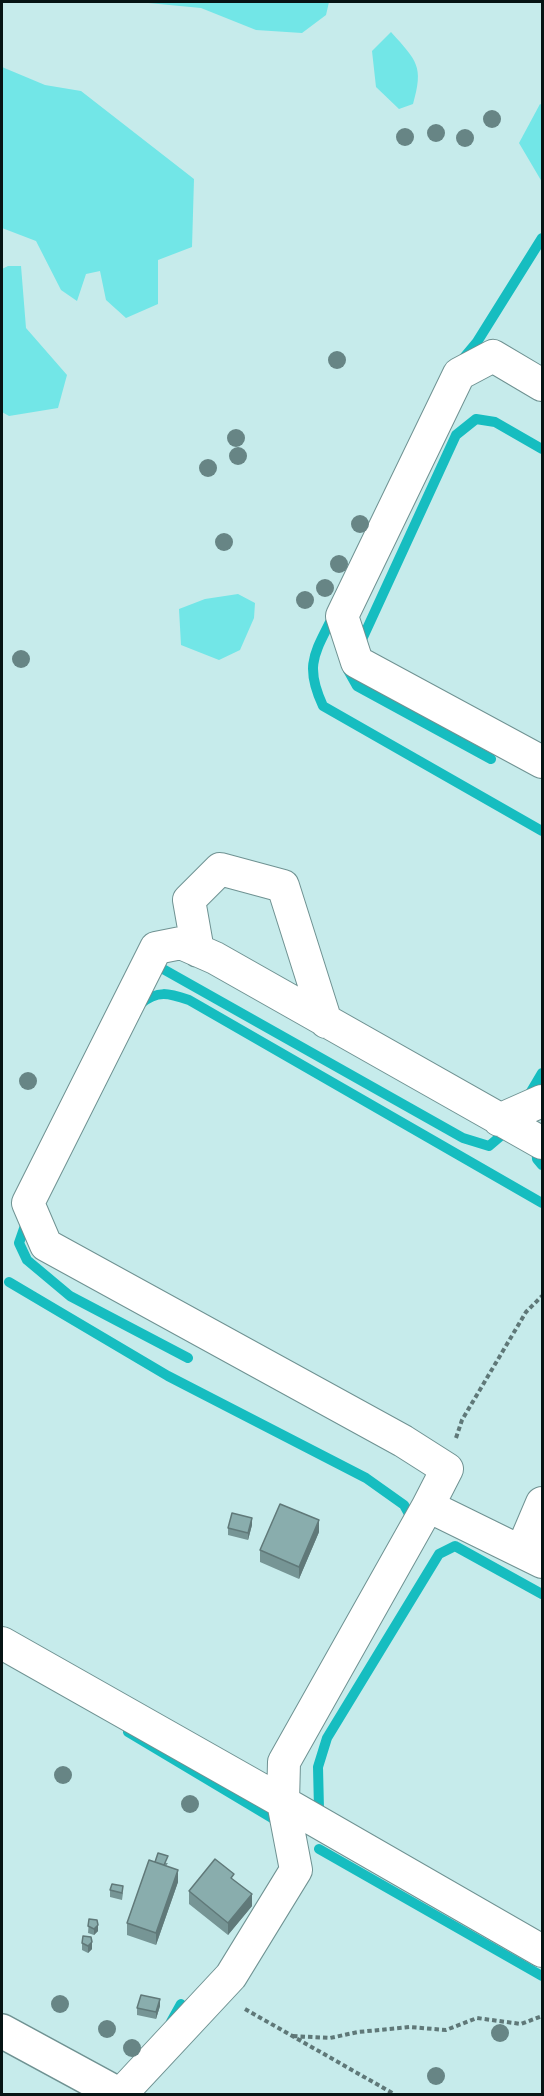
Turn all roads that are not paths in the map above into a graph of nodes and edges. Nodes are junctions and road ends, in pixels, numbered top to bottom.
1 (543, 385) edge
2 (543, 762) edge
3 (198, 951) junction
4 (326, 1022) junction
5 (543, 1101) edge
6 (499, 1120) junction
7 (543, 1143) edge
8 (543, 1503) edge
9 (428, 1506) junction
10 (532, 1556) edge
11 (2, 1643) edge
12 (283, 1802) junction
13 (543, 1951) edge
14 (2, 2031) edge
15 (119, 2094) edge

1 - 2 street
3 - 4 street
3 - 4 street
3 - 9 street
4 - 6 street
5 - 6 street
6 - 7 street
8 - 10 street
9 - 10 street
9 - 12 street
11 - 12 street
12 - 13 street
12 - 15 street
14 - 15 street

